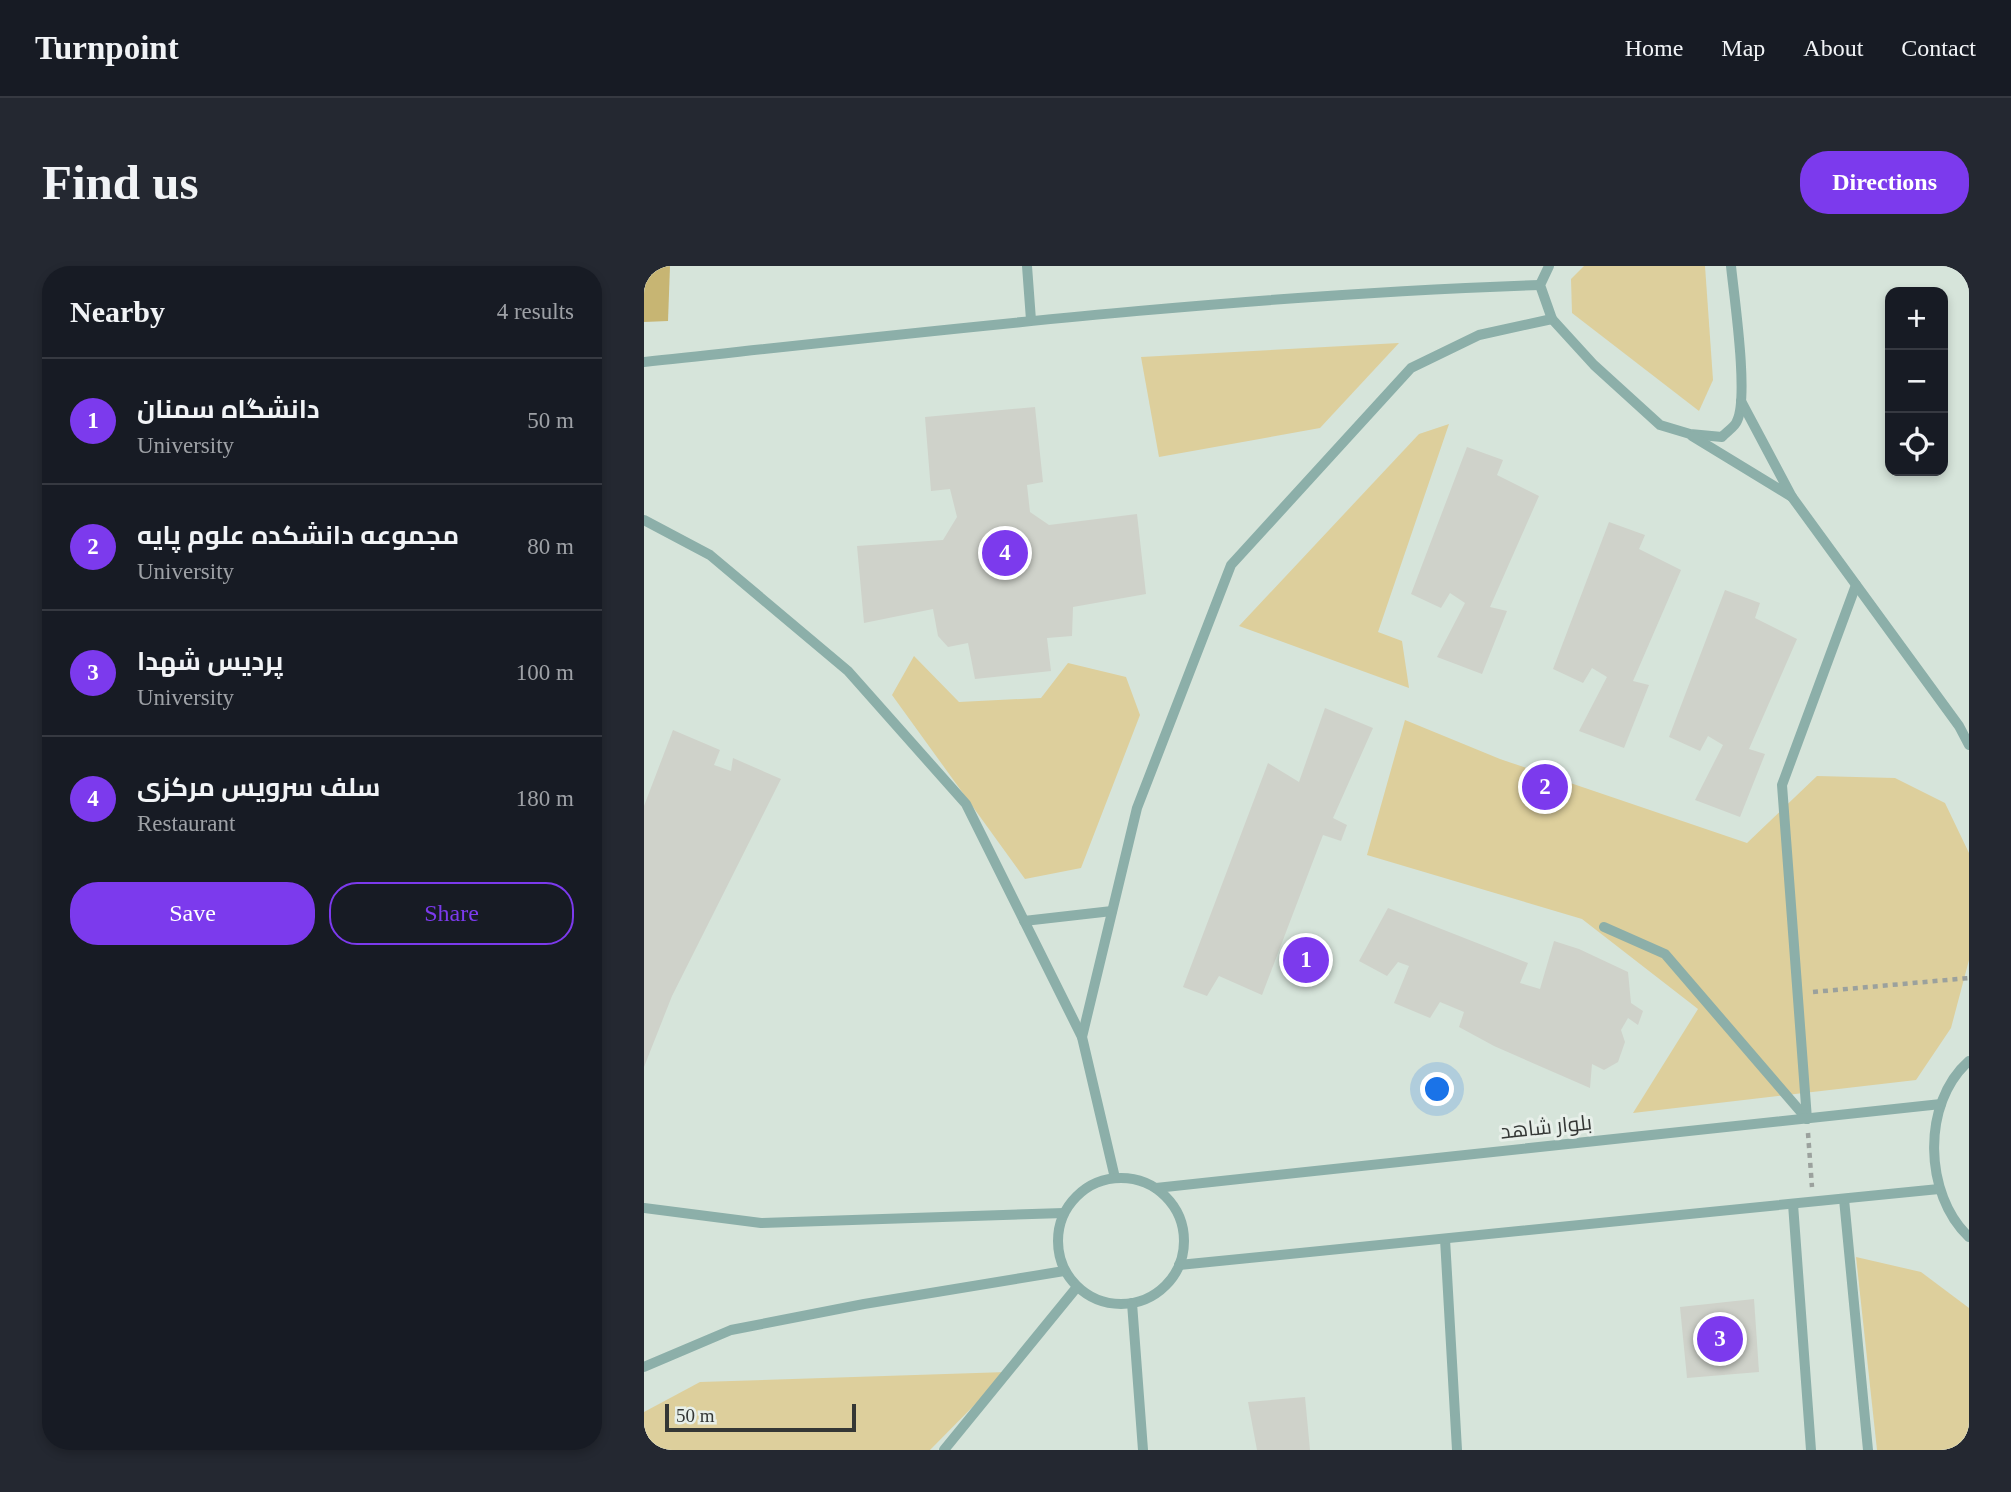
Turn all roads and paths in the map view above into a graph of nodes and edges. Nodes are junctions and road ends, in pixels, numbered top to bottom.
1 (1027, 266) edge
2 (1549, 266) edge
3 (1731, 266) edge
4 (1540, 285) junction
5 (1552, 319) junction
6 (1031, 320) junction
7 (644, 362) edge
8 (1741, 401) junction
9 (1690, 434) junction
10 (1792, 497) junction
11 (644, 520) edge
12 (1856, 584) junction
13 (1969, 745) edge
14 (1112, 911) junction
15 (1024, 921) junction
16 (1604, 927) dead end
17 (1969, 978) edge
18 (1797, 994) junction
19 (1082, 1037) junction
20 (1969, 1061) edge
21 (1941, 1104) junction
22 (1807, 1119) junction
23 (1115, 1178) junction
24 (1156, 1188) junction
25 (1939, 1189) junction
26 (1844, 1199) junction
27 (1813, 1202) junction
28 (1793, 1204) junction
29 (644, 1208) edge
30 (1064, 1213) junction
31 (1969, 1237) edge
32 (1445, 1239) junction
33 (1179, 1265) junction
34 (1064, 1270) junction
35 (1077, 1287) junction
36 (1132, 1304) junction
37 (644, 1367) edge
38 (944, 1450) edge
39 (1143, 1450) edge
40 (1457, 1450) edge
41 (1811, 1450) edge
42 (1868, 1450) edge

1 - 6 lane
2 - 4 lane
3 - 8 lane
4 - 5 lane
4 - 6 lane
5 - 9 lane
5 - 14 lane
6 - 7 lane
8 - 9 lane
8 - 10 lane
9 - 10 lane
10 - 12 lane
11 - 15 lane
12 - 13 lane
12 - 18 lane
14 - 15 lane
14 - 19 lane
15 - 19 lane
16 - 22 lane
17 - 18 path
18 - 22 lane
19 - 23 lane
20 - 21 lane
21 - 22 lane, بلوار شاهد
21 - 25 lane
22 - 24 lane, بلوار شاهد
22 - 27 path
23 - 24 lane
23 - 30 lane
24 - 33 lane
25 - 26 lane
25 - 31 lane
26 - 27 lane
26 - 42 lane
27 - 28 lane
28 - 32 lane
28 - 41 lane
29 - 30 lane
30 - 34 lane
32 - 33 lane
32 - 40 lane
33 - 36 lane
34 - 35 lane
34 - 37 lane
35 - 36 lane
35 - 38 lane
36 - 39 lane

